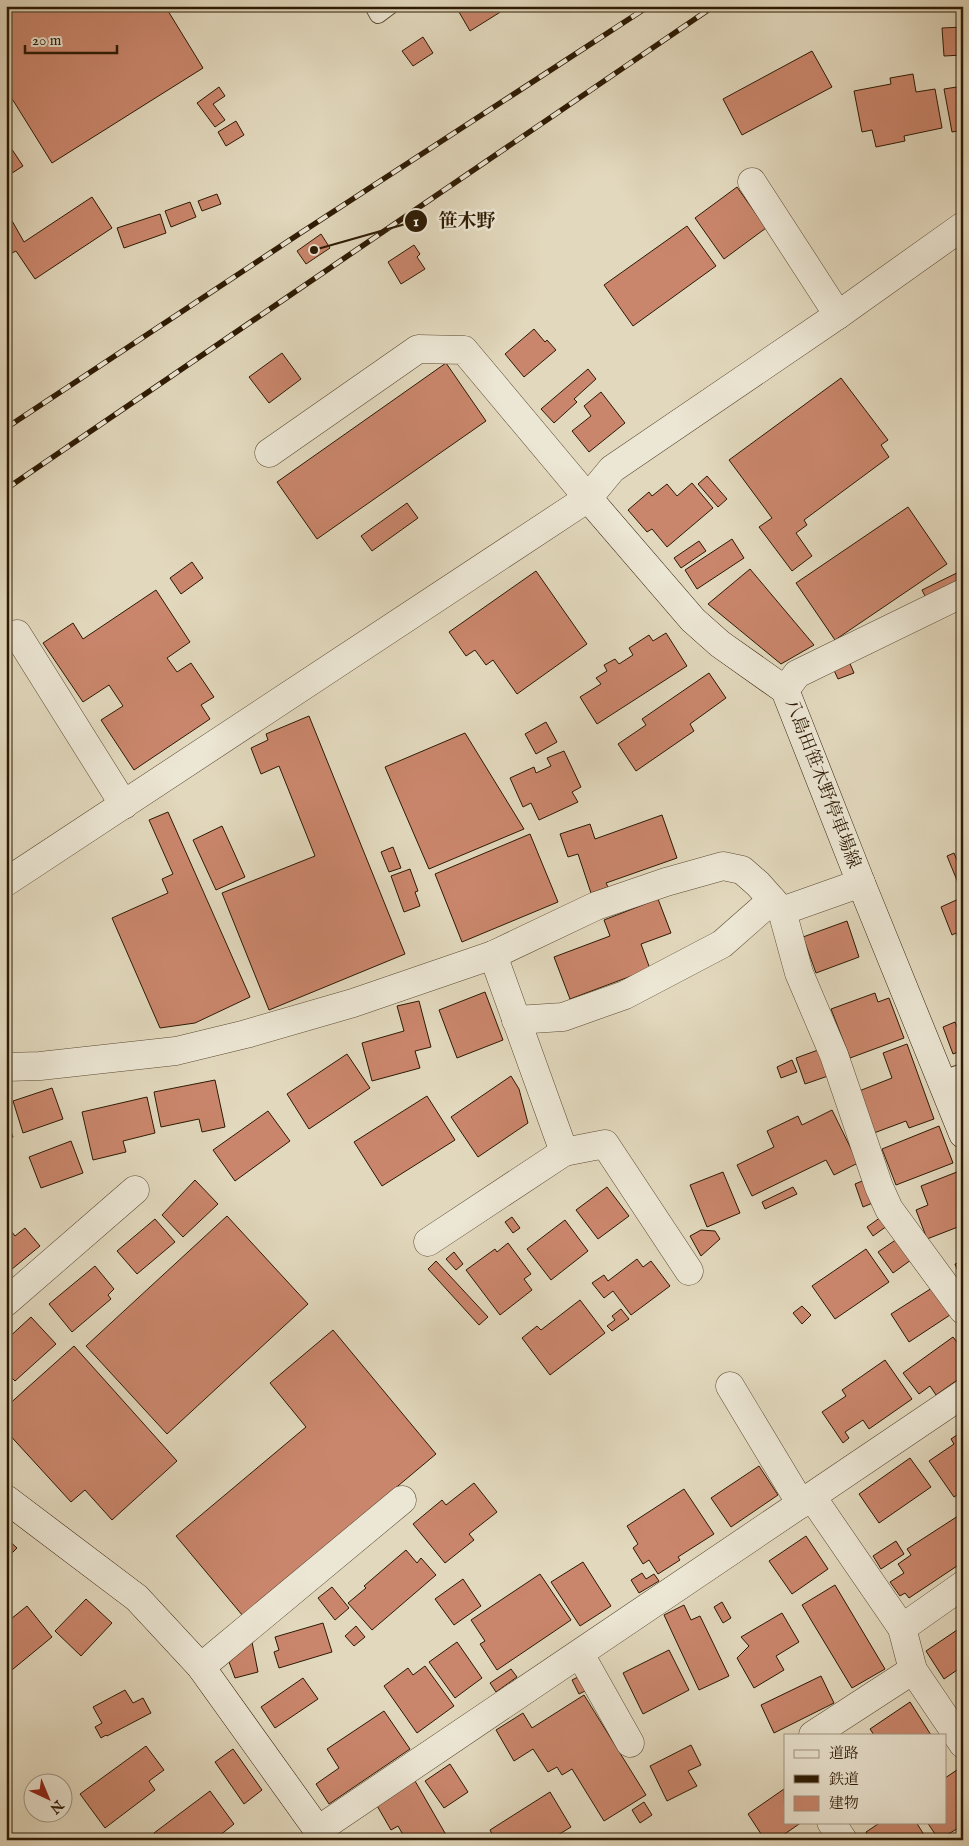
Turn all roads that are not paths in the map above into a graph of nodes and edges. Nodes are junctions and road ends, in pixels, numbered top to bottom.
1 (372, 6) edge
2 (390, 6) edge
3 (752, 182) dead end
4 (963, 226) edge
5 (838, 315) junction
6 (269, 453) dead end
7 (588, 498) junction
8 (963, 594) edge
9 (17, 634) dead end
10 (786, 690) junction
11 (124, 805) junction
12 (6, 882) edge
13 (861, 883) junction
14 (777, 905) junction
15 (493, 955) junction
16 (516, 1020) junction
17 (6, 1067) edge
18 (952, 1075) edge
19 (963, 1134) edge
20 (564, 1152) junction
21 (135, 1190) dead end
22 (428, 1242) dead end
23 (689, 1271) dead end
24 (6, 1302) edge
25 (963, 1310) edge
26 (730, 1386) dead end
27 (963, 1394) edge
28 (6, 1499) edge
29 (402, 1500) dead end
30 (806, 1500) junction
31 (963, 1585) edge
32 (902, 1628) junction
33 (580, 1654) junction
34 (202, 1667) junction
35 (913, 1670) junction
36 (815, 1734) edge
37 (630, 1743) dead end
38 (963, 1744) edge
39 (832, 1824) edge
40 (321, 1835) edge
41 (843, 1840) edge

1 - 2 lane
3 - 5 street
4 - 5 street
5 - 7 street
6 - 7 street, 八島田笹木野停車場線
7 - 10 street, 八島田笹木野停車場線
7 - 11 street
8 - 10 street
9 - 11 street
10 - 13 street, 八島田笹木野停車場線
11 - 12 street
13 - 14 street
13 - 18 street, 八島田笹木野停車場線
14 - 15 street
14 - 16 street
14 - 25 street
15 - 16 street
15 - 17 street
16 - 20 street
18 - 19 street, 八島田笹木野停車場線
20 - 22 street
20 - 23 street
21 - 24 street
26 - 30 street
27 - 30 street
28 - 34 street
29 - 34 street
30 - 32 street
30 - 33 street
31 - 32 street
32 - 35 street
33 - 37 street
33 - 40 street
34 - 40 street
35 - 36 street
35 - 38 street
39 - 41 street

